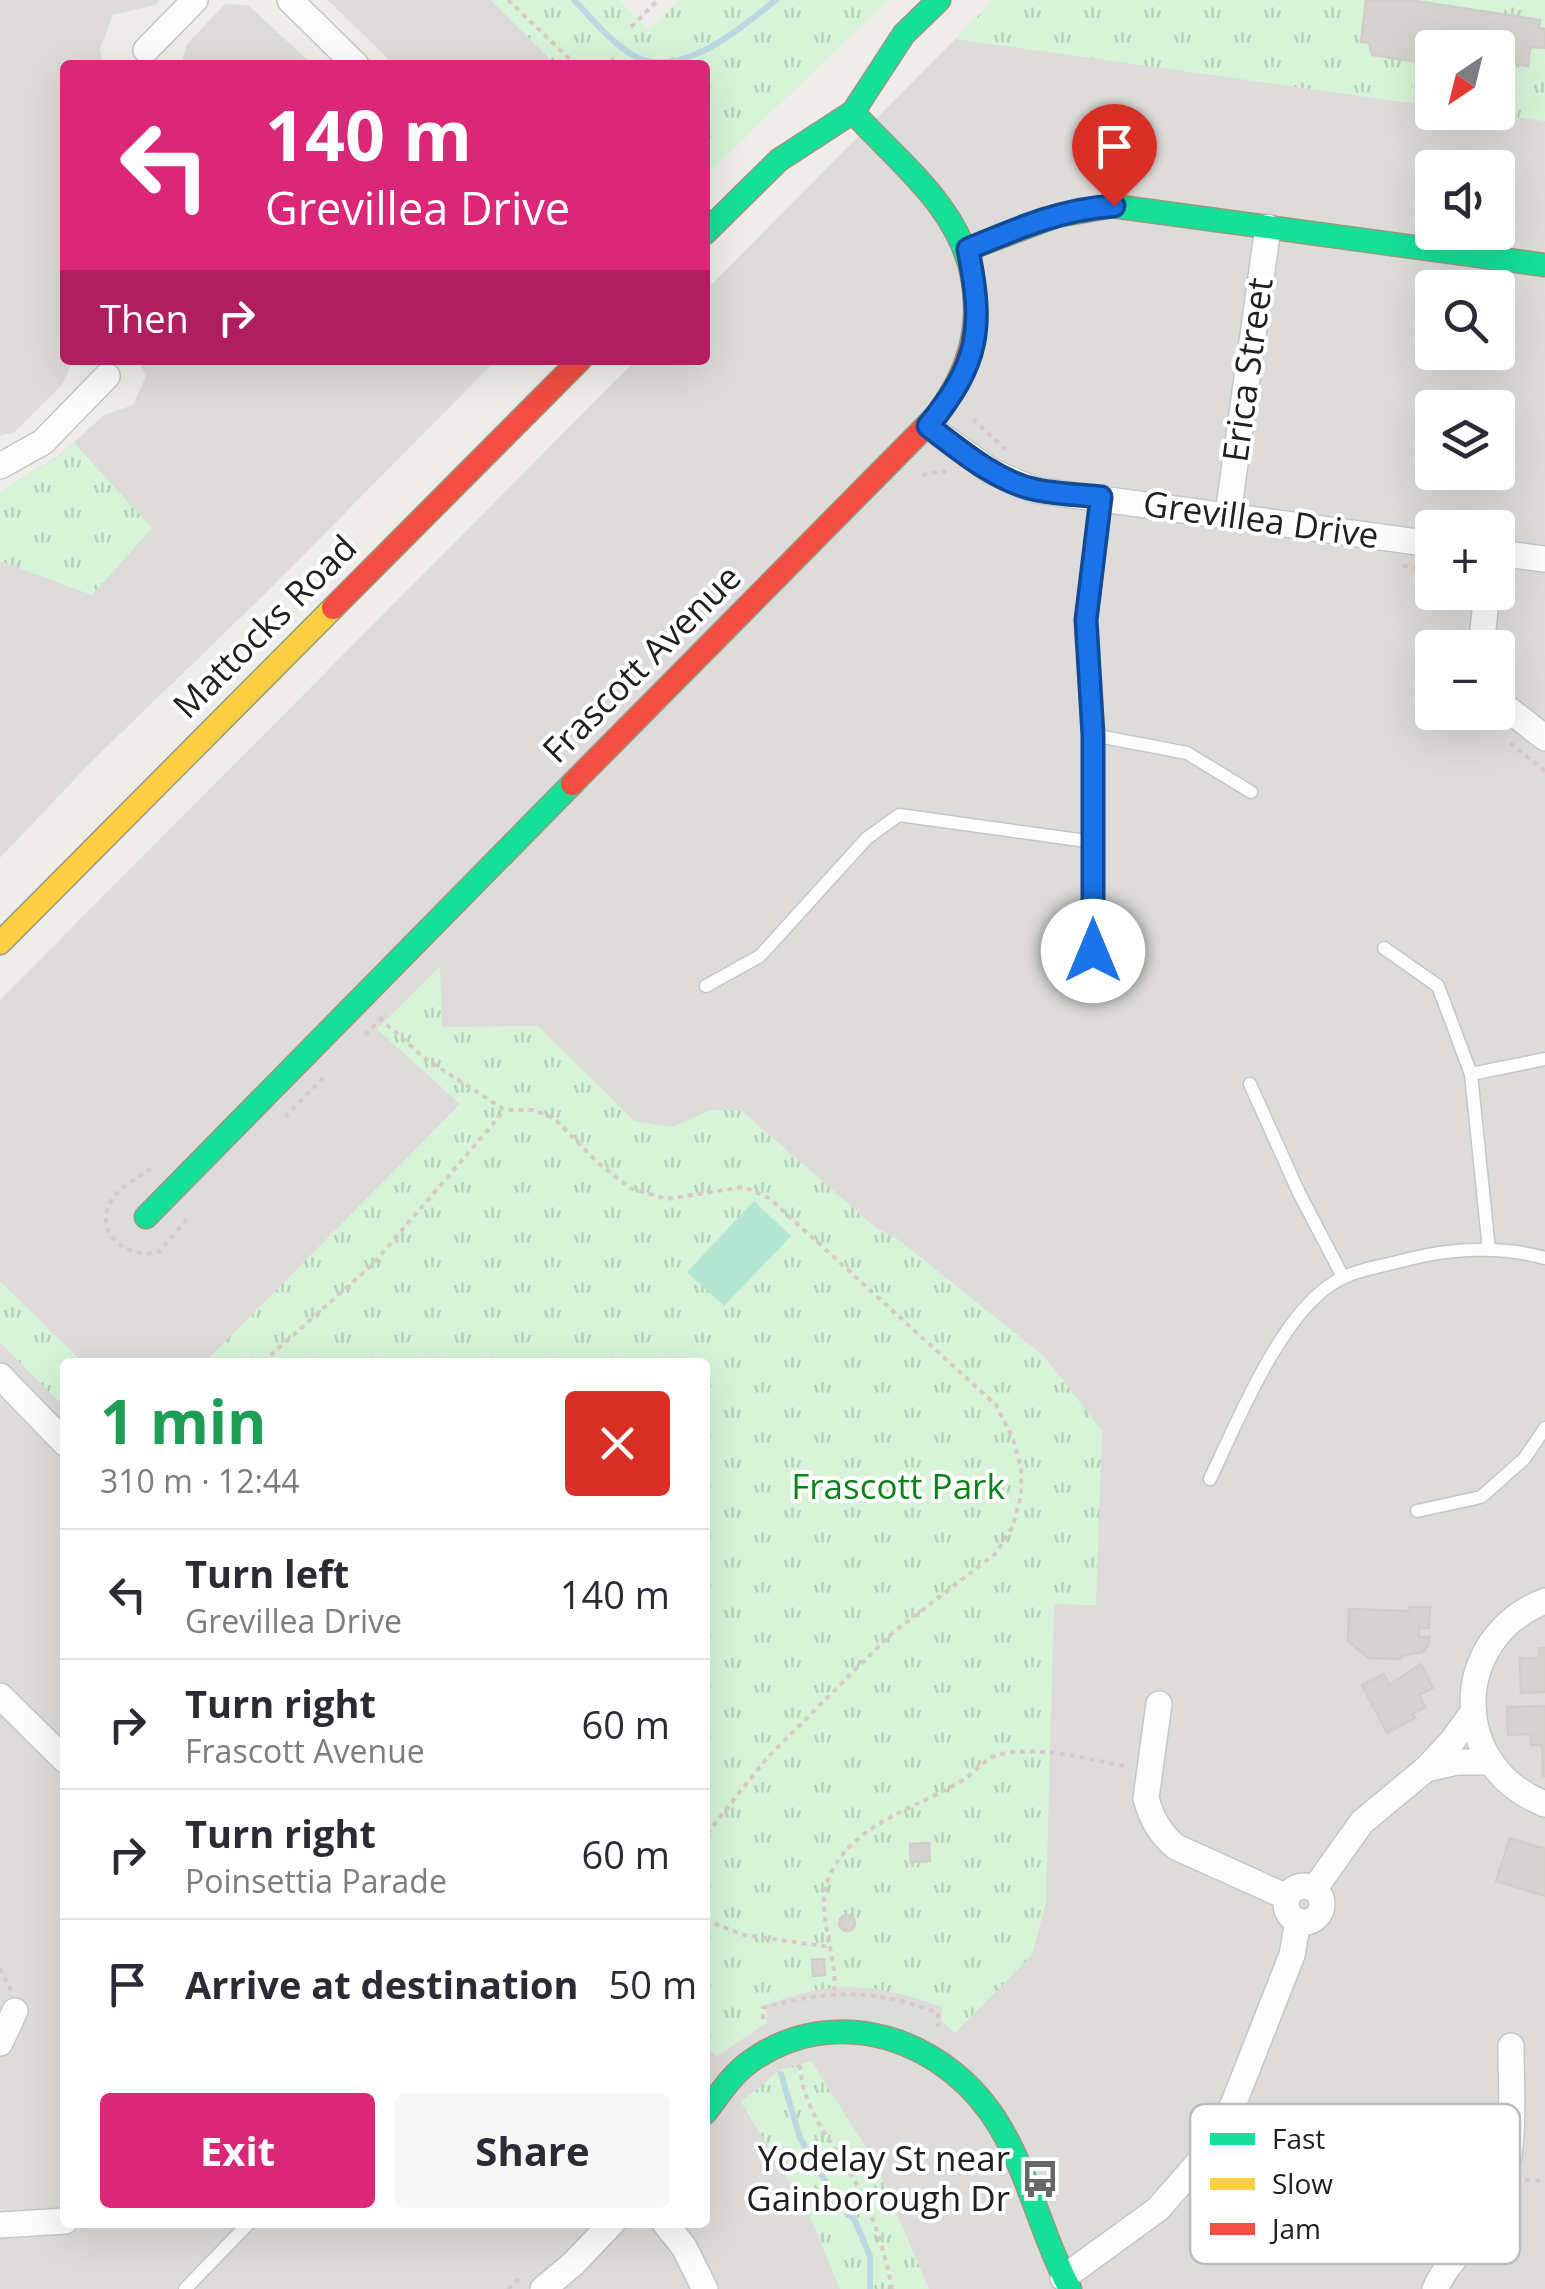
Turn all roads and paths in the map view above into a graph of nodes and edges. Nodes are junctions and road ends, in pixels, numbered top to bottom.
1 (195, 0) edge
2 (290, 0) edge
3 (508, 0) edge
4 (658, 0) edge
5 (939, 0) edge
6 (630, 27) dead end
7 (146, 50) dead end
8 (351, 60) edge
9 (571, 60) edge
10 (852, 112) junction
11 (1268, 227) junction
12 (710, 229) edge
13 (968, 249) junction
14 (1545, 265) edge
15 (575, 365) edge
16 (108, 376) dead end
17 (973, 419) dead end
18 (928, 426) junction
19 (1012, 455) dead end
20 (0, 466) edge
21 (954, 475) dead end
22 (920, 476) dead end
23 (1101, 497) junction
24 (1228, 514) junction
25 (1415, 542) edge
26 (1515, 555) edge
27 (1545, 559) edge
28 (1388, 564) dead end
29 (1415, 568) edge
30 (1515, 714) edge
31 (1093, 735) junction
32 (1545, 738) edge
33 (1251, 792) dead end
34 (1094, 842) junction
35 (0, 943) edge
36 (1384, 948) dead end
37 (1093, 951) dead end
38 (706, 986) dead end
39 (356, 1000) junction
40 (390, 1010) dead end
41 (380, 1020) junction
42 (355, 1044) dead end
43 (1545, 1058) edge
44 (1471, 1074) junction
45 (324, 1077) dead end
46 (1250, 1084) dead end
47 (505, 1110) junction
48 (281, 1121) dead end
49 (155, 1165) dead end
50 (191, 1214) dead end
51 (146, 1217) dead end
52 (1489, 1250) junction
53 (1545, 1258) edge
54 (1343, 1277) junction
55 (267, 1358) edge
56 (0, 1376) edge
57 (1545, 1428) edge
58 (60, 1438) edge
59 (1210, 1479) dead end
60 (1417, 1511) dead end
61 (1545, 1601) edge
62 (0, 1696) edge
63 (1159, 1704) dead end
64 (1472, 1712) junction
65 (60, 1755) edge
66 (1490, 1762) junction
67 (1149, 1770) junction
68 (1426, 1770) junction
69 (1545, 1804) edge
70 (710, 1830) edge
71 (1292, 1909) junction
72 (710, 1922) edge
73 (830, 1947) junction
74 (834, 1993) junction
75 (14, 2011) dead end
76 (762, 2030) dead end
77 (825, 2031) junction
78 (951, 2036) dead end
79 (799, 2038) junction
80 (0, 2043) edge
81 (1511, 2046) dead end
82 (1233, 2104) edge
83 (1512, 2104) edge
84 (710, 2107) edge
85 (1190, 2173) edge
86 (60, 2221) edge
87 (0, 2225) edge
88 (244, 2228) edge
89 (607, 2228) edge
90 (669, 2228) edge
91 (1449, 2264) edge
92 (1066, 2283) edge
93 (185, 2289) edge
94 (543, 2289) edge
95 (705, 2289) edge
96 (892, 2289) edge
97 (1435, 2289) edge

1 - 7 street
2 - 8 street
3 - 9 path
4 - 6 path
5 - 10 street
10 - 12 street
10 - 13 street, Frascott Avenue
11 - 13 street
11 - 14 street
11 - 24 street, Erica Street
13 - 18 street, Frascott Avenue
15 - 35 street, Mattocks Road
16 - 20 street
17 - 19 path
18 - 23 street, Grevillea Drive
18 - 39 street, Frascott Avenue
21 - 22 path
23 - 24 street, Grevillea Drive
23 - 31 lane
24 - 25 street, Grevillea Drive
26 - 27 street
28 - 29 path
30 - 32 street
31 - 33 lane
31 - 34 lane
34 - 37 lane
34 - 38 lane
36 - 44 lane
39 - 41 path
39 - 51 street, Frascott Avenue
40 - 41 path
41 - 42 path
41 - 47 path
43 - 44 lane
44 - 52 lane
45 - 48 path
46 - 54 lane
47 - 55 path
47 - 70 path
49 - 50 path
52 - 53 lane
52 - 54 lane
54 - 59 lane
56 - 58 street
57 - 60 lane
61 - 64 street
62 - 65 street
63 - 67 street
64 - 66 street
64 - 68 street
66 - 68 street
66 - 69 street
67 - 71 street
67 - 73 path
68 - 71 street
71 - 82 street
72 - 73 path
73 - 74 path
74 - 76 path
74 - 77 path
74 - 78 path
75 - 80 street
77 - 79 street
77 - 92 street
79 - 84 street
79 - 96 path
81 - 83 street
85 - 92 street
86 - 87 street
88 - 93 lane
89 - 94 street
90 - 95 street
91 - 97 street

